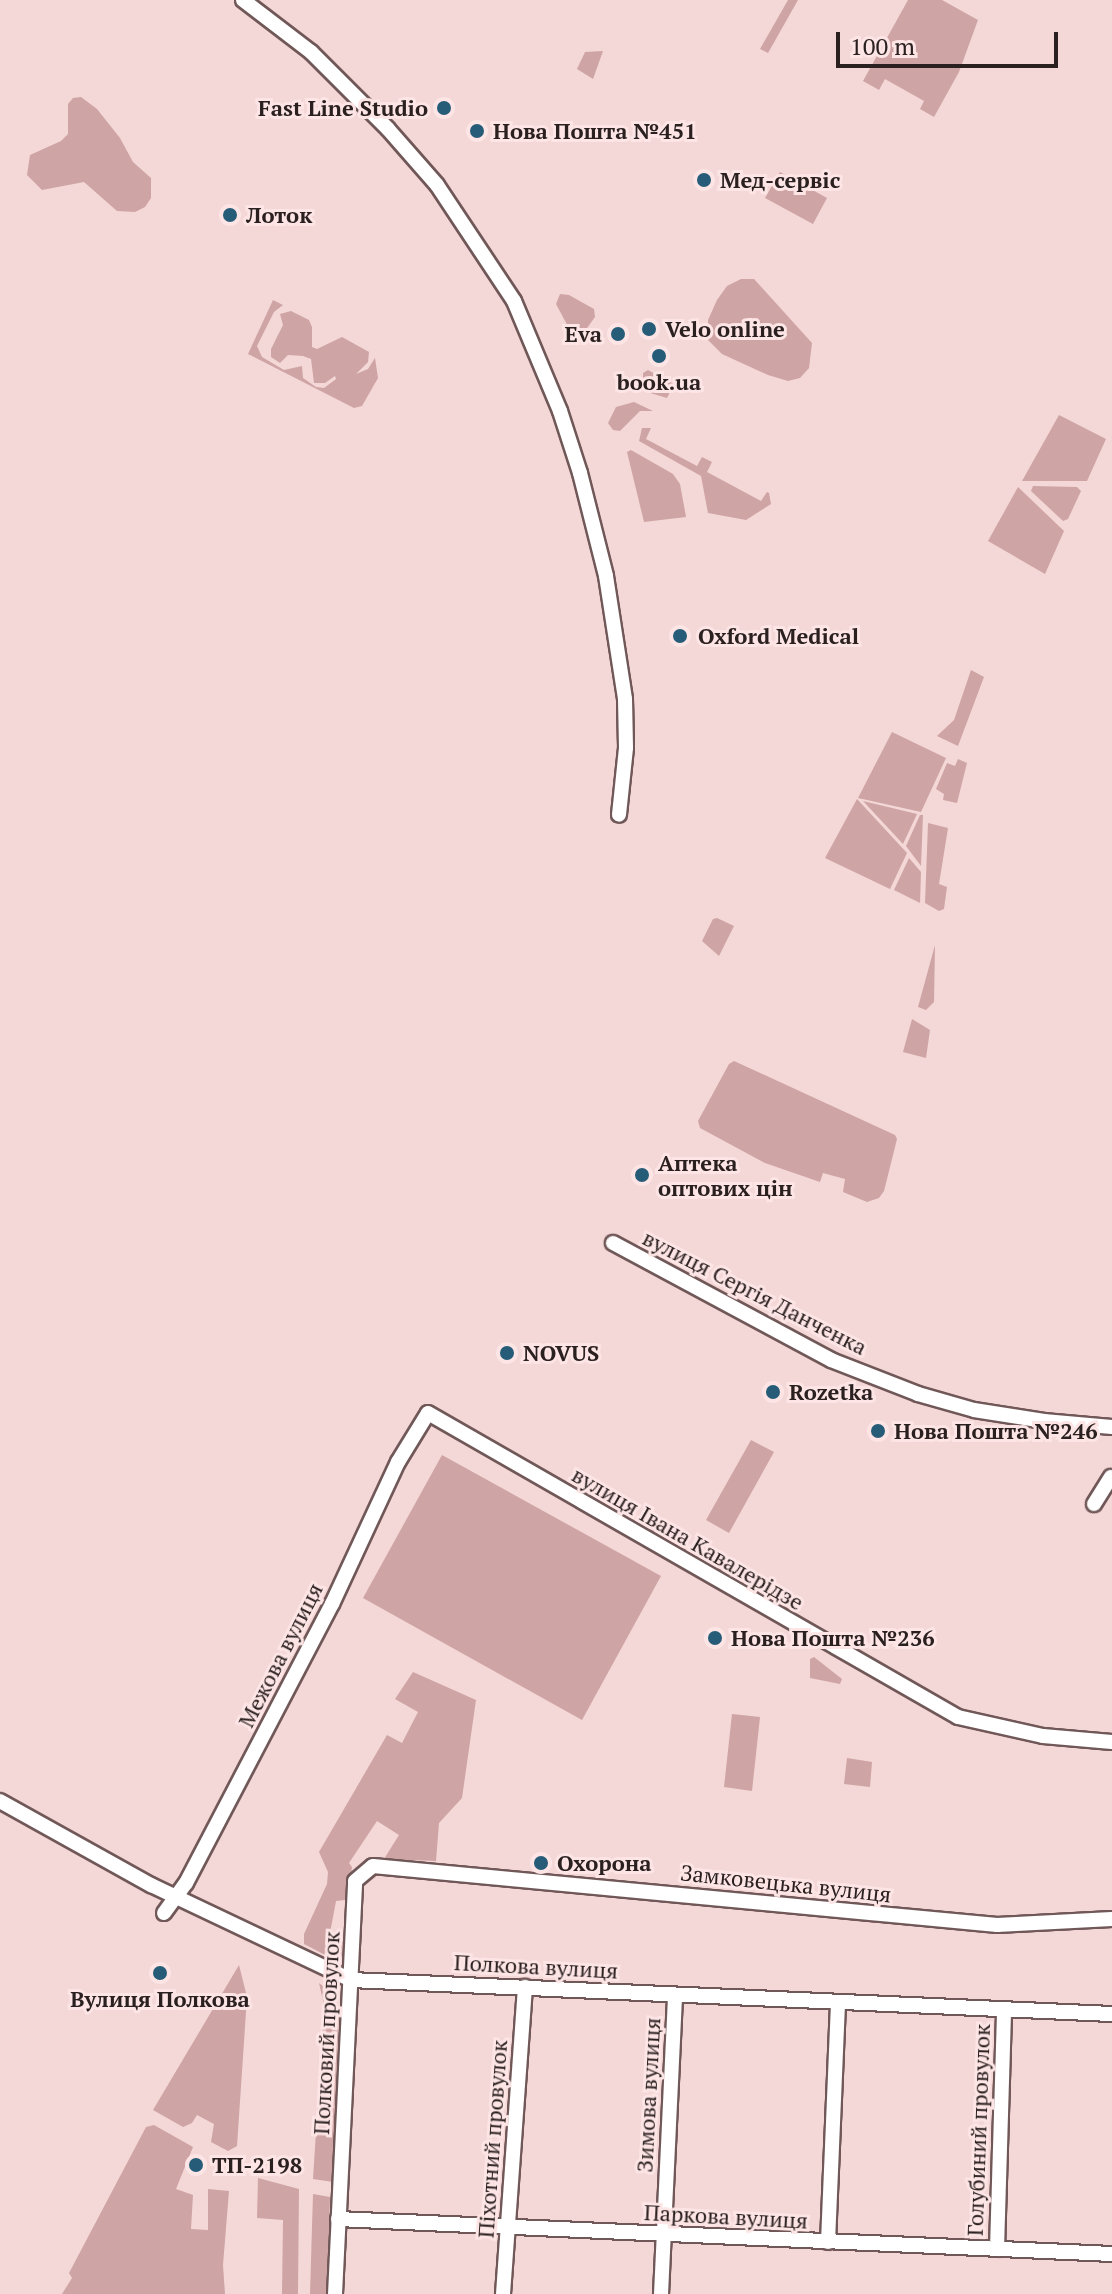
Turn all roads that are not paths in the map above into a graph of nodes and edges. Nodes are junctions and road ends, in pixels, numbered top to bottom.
1 (243, 0) edge
2 (619, 815) dead end
3 (613, 1243) dead end
4 (428, 1413) joint
5 (1112, 1427) edge
6 (1111, 1477) edge
7 (1094, 1504) dead end
8 (1112, 1742) edge
9 (0, 1801) edge
10 (362, 1872) joint
11 (177, 1896) junction
12 (164, 1913) dead end
13 (1112, 1919) edge
14 (351, 1980) junction
15 (525, 1987) junction
16 (675, 1995) junction
17 (838, 2004) junction
18 (1004, 2011) junction
19 (1112, 2014) edge
20 (338, 2219) junction
21 (507, 2224) junction
22 (663, 2235) junction
23 (828, 2242) junction
24 (997, 2249) junction
25 (1112, 2254) edge
26 (335, 2294) edge
27 (503, 2294) edge
28 (661, 2294) edge

1 - 2 street
3 - 5 street, вулиця Сергія Данченка
4 - 8 street, вулиця Івана Кавалерідзе
4 - 11 street, Межова вулиця
6 - 7 street
9 - 11 street, Полкова вулиця
10 - 13 street, Замковецька вулиця
10 - 14 street, Полковий провулок
11 - 12 street, Межова вулиця
11 - 14 street, Полкова вулиця
14 - 15 street, Полкова вулиця
14 - 20 street, Полковий провулок
15 - 16 street, Полкова вулиця
15 - 21 street, Піхотний провулок
16 - 17 street, Полкова вулиця
16 - 22 street, Зимова вулиця
17 - 18 street, Полкова вулиця
17 - 23 street
18 - 19 street, Полкова вулиця
18 - 24 street, Голубиний провулок
20 - 21 street, Паркова вулиця
20 - 26 street, Полковий провулок
21 - 22 street, Паркова вулиця
21 - 27 street, Піхотний провулок
22 - 23 street, Паркова вулиця
22 - 28 street, Зимова вулиця
23 - 24 street, Паркова вулиця
24 - 25 street, Паркова вулиця

